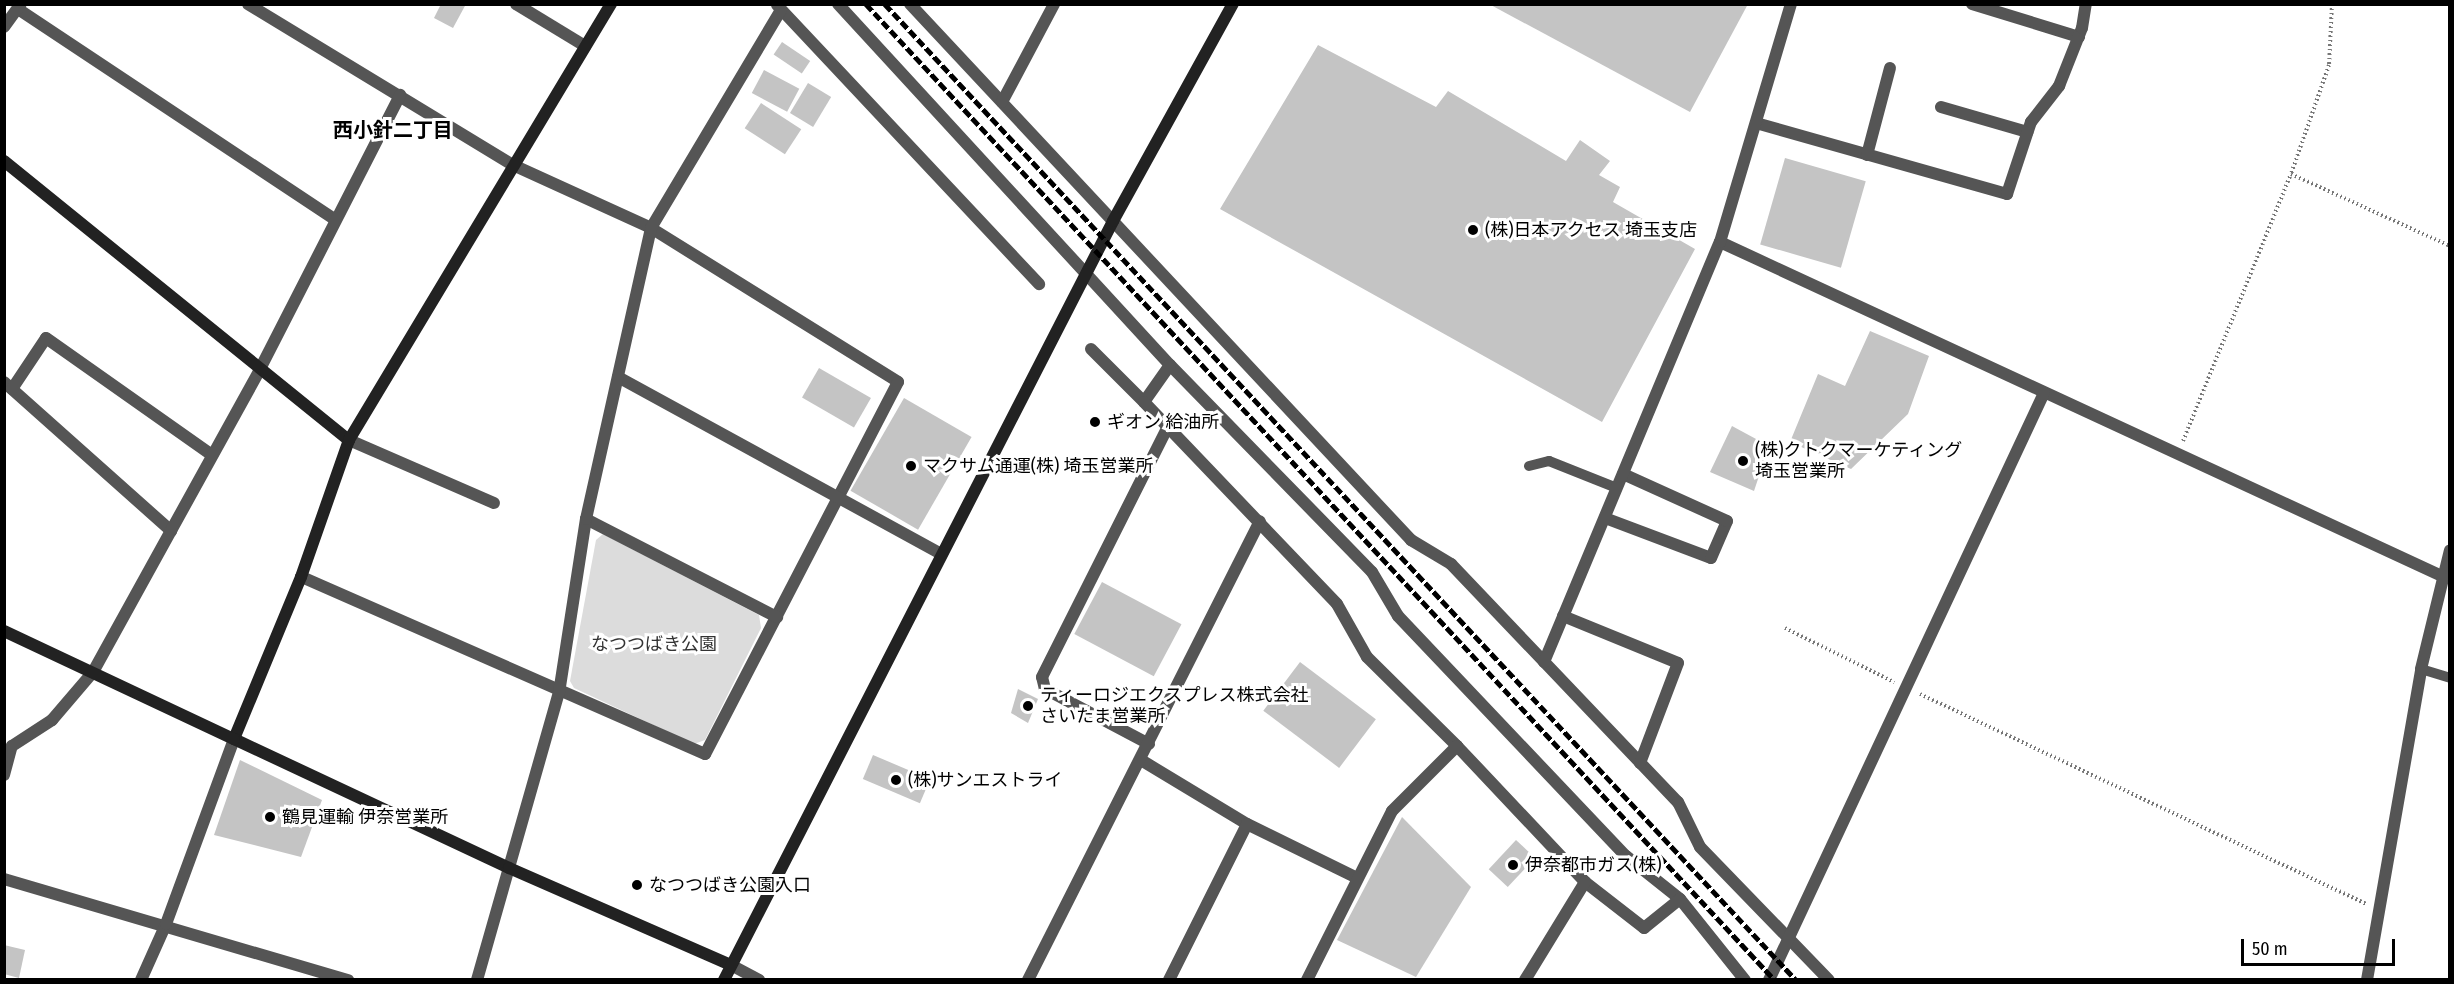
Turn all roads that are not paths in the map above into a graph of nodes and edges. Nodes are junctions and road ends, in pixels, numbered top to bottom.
1 (248, 4) edge
2 (516, 4) edge
3 (611, 4) edge
4 (838, 4) edge
5 (1054, 4) edge
6 (1233, 4) edge
7 (1791, 4) edge
8 (1972, 4) edge
9 (2086, 4) edge
10 (910, 5) edge
11 (19, 7) edge
12 (779, 7) edge
13 (4, 27) edge
14 (2079, 37) junction
15 (585, 45) junction
16 (1890, 68) dead end
17 (400, 95) junction
18 (1002, 102) junction
19 (1941, 107) dead end
20 (1756, 123) junction
21 (2027, 132) junction
22 (1867, 155) junction
23 (4, 161) edge
24 (513, 165) junction
25 (335, 220) junction
26 (1113, 221) junction
27 (651, 228) junction
28 (1720, 242) junction
29 (1086, 276) junction
30 (1040, 284) dead end
31 (1091, 349) dead end
32 (1170, 365) junction
33 (260, 369) junction
34 (618, 377) junction
35 (8, 385) edge
36 (2044, 393) junction
37 (1144, 402) junction
38 (1167, 428) junction
39 (349, 440) junction
40 (212, 455) junction
41 (1529, 466) dead end
42 (1623, 474) junction
43 (1617, 488) junction
44 (839, 498) junction
45 (494, 503) dead end
46 (1605, 518) junction
47 (586, 519) junction
48 (1260, 521) junction
49 (171, 531) junction
50 (2450, 550) edge
51 (941, 554) junction
52 (301, 577) junction
53 (2444, 577) junction
54 (1563, 616) junction
55 (777, 617) junction
56 (4, 631) edge
57 (1544, 663) junction
58 (2421, 669) junction
59 (93, 672) junction
60 (2450, 678) edge
61 (559, 693) junction
62 (234, 739) junction
63 (8, 743) edge
64 (1149, 744) junction
65 (1457, 746) junction
66 (1141, 760) junction
67 (1640, 763) junction
68 (4, 774) edge
69 (1248, 824) junction
70 (509, 868) junction
71 (4, 879) edge
72 (1357, 879) junction
73 (1585, 882) junction
74 (1680, 899) junction
75 (166, 924) junction
76 (1790, 936) junction
77 (731, 965) junction
78 (141, 980) edge
79 (348, 980) edge
80 (477, 980) edge
81 (724, 980) edge
82 (759, 980) edge
83 (1028, 980) edge
84 (1169, 980) edge
85 (1307, 980) edge
86 (1525, 980) edge
87 (1745, 980) edge
88 (1769, 980) edge
89 (1828, 980) edge
90 (2367, 980) edge

1 - 17 street
2 - 15 street
3 - 15 street
4 - 29 street
5 - 18 street
6 - 26 street
7 - 20 street
8 - 14 street
9 - 14 street
10 - 18 street
11 - 13 street
11 - 25 street
12 - 27 street
12 - 30 street
14 - 21 street
15 - 24 street
16 - 22 street
17 - 24 street
17 - 25 street
18 - 26 street
19 - 21 street
20 - 22 street
20 - 28 street
21 - 22 street
23 - 33 street
24 - 27 street
24 - 39 street
25 - 33 street
26 - 29 street
26 - 57 street
27 - 34 street
27 - 44 street
28 - 36 street
28 - 42 street
29 - 32 street
29 - 51 street
31 - 37 street
32 - 37 street
32 - 74 street
33 - 39 street
33 - 40 street
34 - 44 street
34 - 47 street
35 - 40 street
35 - 49 street
36 - 53 street
36 - 76 street
37 - 38 street
38 - 48 street
38 - 64 street
39 - 45 street
39 - 52 street
40 - 49 street
41 - 43 lane
42 - 43 street
42 - 46 street
43 - 46 street
44 - 51 street
44 - 55 street
46 - 54 street
47 - 55 street
47 - 61 street
48 - 64 street
48 - 65 street
49 - 59 street
50 - 53 street
51 - 77 street
52 - 61 street
52 - 62 street
53 - 58 street
54 - 57 street
54 - 67 street
55 - 61 street
56 - 59 street
57 - 67 street
58 - 60 lane
58 - 90 street
59 - 62 street
59 - 63 street
61 - 70 street
62 - 70 street
62 - 75 street
63 - 68 street
64 - 66 street
65 - 72 street
65 - 73 street
66 - 69 street
66 - 83 street
67 - 76 street
69 - 72 street
69 - 84 street
70 - 77 street
70 - 80 street
71 - 75 street
72 - 85 street
73 - 74 street
73 - 86 street
74 - 87 street
75 - 78 street
75 - 79 street
76 - 88 street
76 - 89 street
77 - 81 street
77 - 82 street

